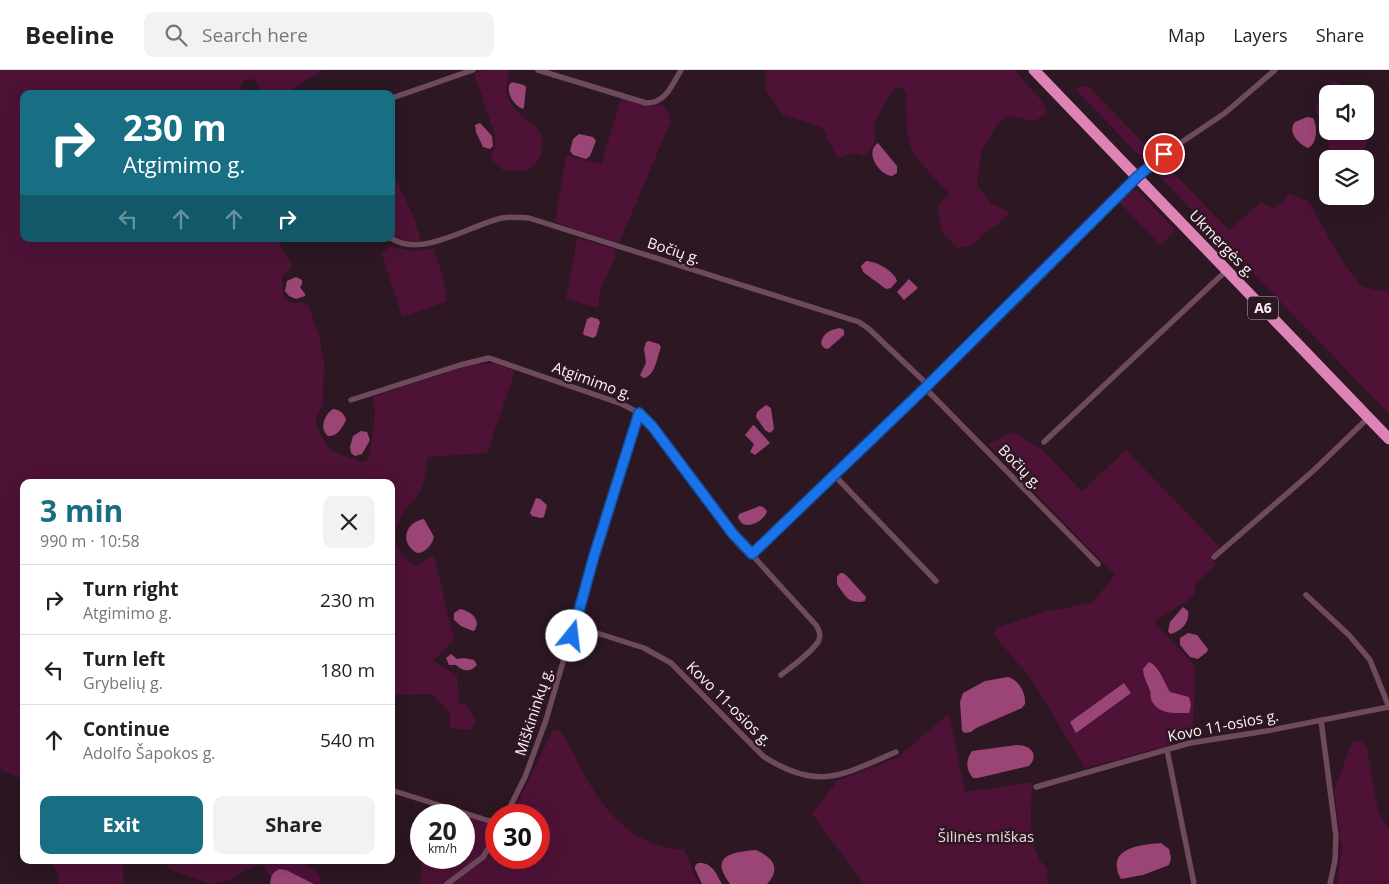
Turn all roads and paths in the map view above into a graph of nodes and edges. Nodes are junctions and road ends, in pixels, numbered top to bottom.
1 (473, 70) edge
2 (538, 70) edge
3 (681, 70) edge
4 (1034, 70) edge
5 (1275, 70) edge
6 (395, 97) edge
7 (1137, 177) junction
8 (395, 240) edge
9 (1227, 270) junction
10 (927, 386) junction
11 (351, 400) dead end
12 (639, 413) junction
13 (1369, 418) junction
14 (1389, 438) edge
15 (1044, 442) dead end
16 (835, 476) junction
17 (752, 554) junction
18 (1214, 557) dead end
19 (1098, 564) dead end
20 (936, 582) dead end
21 (1306, 595) dead end
22 (575, 626) junction
23 (781, 675) dead end
24 (1389, 707) edge
25 (1321, 720) junction
26 (1167, 750) junction
27 (896, 752) dead end
28 (1036, 787) dead end
29 (395, 791) edge
30 (511, 804) edge
31 (485, 820) edge
32 (485, 852) edge
33 (447, 884) edge
34 (1194, 884) edge
35 (1330, 884) edge

1 - 6 street
2 - 3 street
4 - 7 highway, Ukmergės g. / A6
5 - 7 street
7 - 9 highway, Ukmergės g. / A6
7 - 10 street
8 - 10 street, Bočių g.
9 - 13 highway, Ukmergės g. / A6
9 - 15 street
10 - 16 street
10 - 19 street, Bočių g.
11 - 12 street, Atgimimo g.
12 - 17 street, Atgimimo g.
12 - 22 street, Miškininkų g.
13 - 14 highway, Ukmergės g. / A6
13 - 18 street
16 - 17 street
16 - 20 street
17 - 23 street, Atgimimo g.
21 - 24 street
22 - 27 street, Kovo 11-osios g.
22 - 30 street, Miškininkų g.
24 - 25 street, Kovo 11-osios g.
25 - 26 street, Kovo 11-osios g.
25 - 35 street
26 - 28 street, Kovo 11-osios g.
26 - 34 street
29 - 31 street
32 - 33 street

